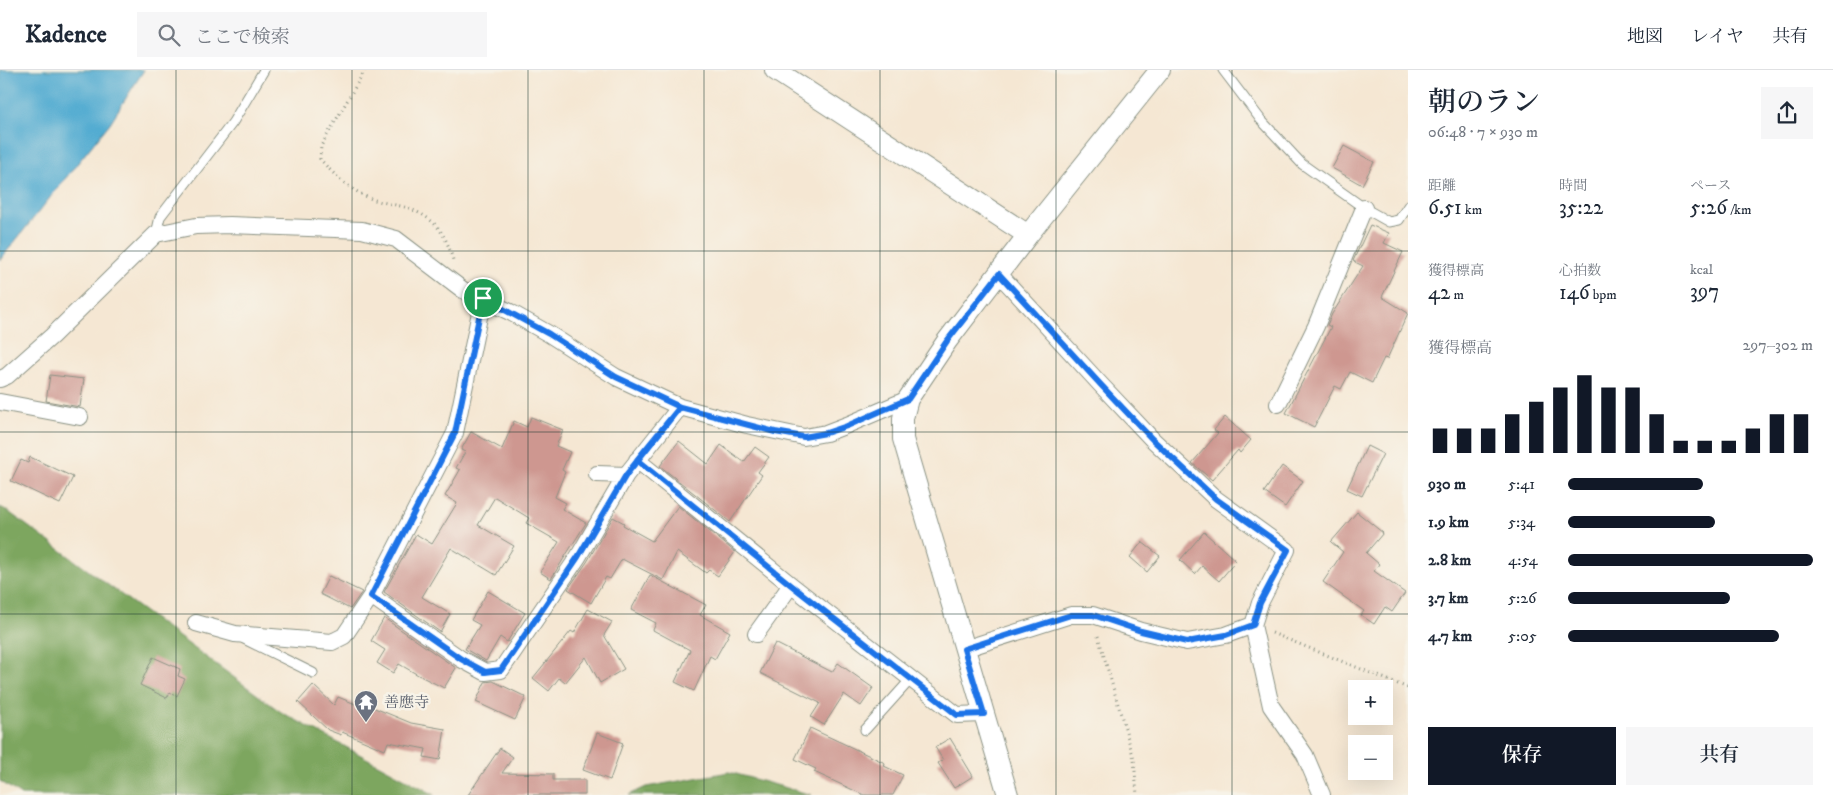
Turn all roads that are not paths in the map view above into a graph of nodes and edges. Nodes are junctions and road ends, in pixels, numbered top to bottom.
1 (264, 70) edge
2 (775, 70) edge
3 (1160, 70) edge
4 (1223, 70) edge
5 (1408, 206) edge
6 (1364, 208) junction
7 (156, 234) junction
8 (1028, 235) junction
9 (999, 274) junction
10 (483, 298) junction
11 (0, 379) edge
12 (908, 399) junction
13 (0, 402) edge
14 (1278, 404) dead end
15 (680, 407) junction
16 (80, 417) dead end
17 (637, 460) junction
18 (597, 474) dead end
19 (626, 475) junction
20 (791, 585) junction
21 (371, 596) junction
22 (196, 623) dead end
23 (1253, 625) junction
24 (235, 634) junction
25 (756, 634) dead end
26 (964, 649) junction
27 (313, 673) dead end
28 (911, 679) junction
29 (984, 714) junction
30 (865, 730) dead end
31 (1008, 795) edge
32 (1322, 795) edge

1 - 7 lane
2 - 8 street
3 - 8 street
4 - 6 lane
5 - 6 lane
6 - 14 street
7 - 10 street
7 - 11 street
8 - 9 street
9 - 12 street
9 - 23 street
10 - 15 street
10 - 21 street
12 - 15 street
12 - 26 street
13 - 16 street
15 - 17 street
17 - 19 street
17 - 20 street
18 - 19 street
19 - 21 street
20 - 25 street
20 - 28 street
21 - 24 street
22 - 24 street
23 - 26 street
23 - 32 street
24 - 27 lane
26 - 29 street
28 - 29 street
28 - 30 lane
29 - 31 street

